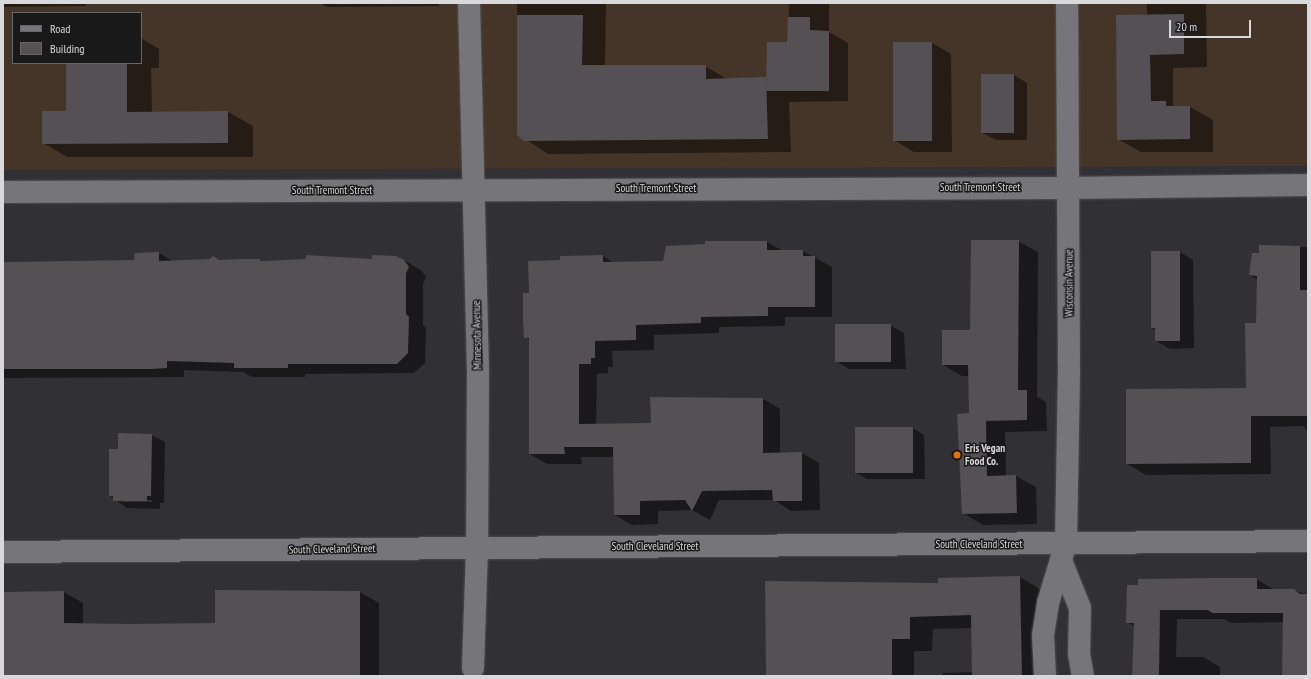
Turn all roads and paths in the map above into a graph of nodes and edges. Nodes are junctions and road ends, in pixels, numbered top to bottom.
1 (469, 3) edge
2 (1068, 3) edge
3 (1308, 184) edge
4 (474, 188) junction
5 (1069, 188) junction
6 (3, 192) edge
7 (1308, 541) edge
8 (477, 547) junction
9 (3, 552) edge
10 (1064, 553) junction
11 (473, 668) dead end
12 (1045, 676) edge
13 (1083, 676) edge

1 - 4 street, Minnesota Avenue
2 - 5 street, Wisconsin Avenue
3 - 5 street, South Tremont Street
4 - 5 street, South Tremont Street
4 - 6 street, South Tremont Street
4 - 8 street, Minnesota Avenue
5 - 10 street, Wisconsin Avenue
7 - 10 street, South Cleveland Street
8 - 9 street, South Cleveland Street
8 - 10 street, South Cleveland Street
8 - 11 street, Minnesota Avenue
10 - 12 street, Wisconsin Avenue
10 - 13 street, Wisconsin Avenue

